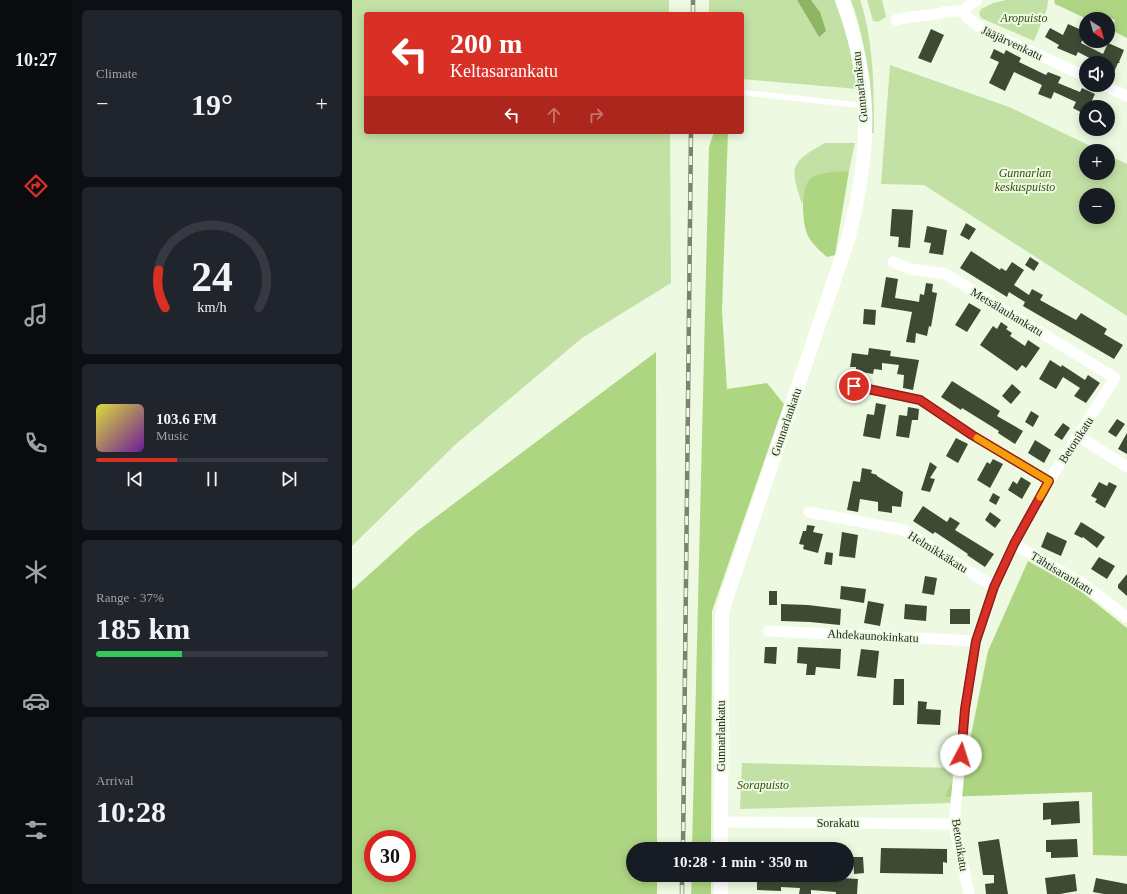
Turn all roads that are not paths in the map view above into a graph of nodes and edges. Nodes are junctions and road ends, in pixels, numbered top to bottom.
1 (842, 0) edge
2 (976, 0) edge
3 (965, 10) junction
4 (896, 20) dead end
5 (1079, 74) edge
6 (1115, 90) edge
7 (748, 93) dead end
8 (1127, 96) edge
9 (865, 106) junction
10 (894, 262) dead end
11 (1115, 378) joint
12 (854, 386) dead end
13 (1078, 436) junction
14 (1127, 467) edge
15 (1049, 481) junction
16 (809, 512) dead end
17 (1014, 544) junction
18 (994, 587) junction
19 (1127, 617) edge
20 (769, 631) dead end
21 (976, 641) junction
22 (721, 822) junction
23 (954, 824) junction
24 (721, 842) edge
25 (721, 882) edge
26 (721, 894) edge
27 (969, 894) edge

1 - 9 street, Gunnarlankatu
2 - 3 street
3 - 4 street
3 - 5 street, Jääjärvenkatu
6 - 8 street
7 - 9 lane
9 - 22 street, Gunnarlankatu
10 - 11 street, Metsälauhankatu
11 - 13 street, Betonikatu
12 - 15 street
13 - 14 street
13 - 15 street, Betonikatu
15 - 17 street, Betonikatu
16 - 18 street, Helmikkäkatu
17 - 18 street, Betonikatu
17 - 19 street, Tähtisarankatu
18 - 21 street, Betonikatu
20 - 21 street, Ahdekaunokinkatu
21 - 23 street, Betonikatu
22 - 23 street, Sorakatu
22 - 24 street, Gunnarlankatu
23 - 27 street, Betonikatu
25 - 26 street

